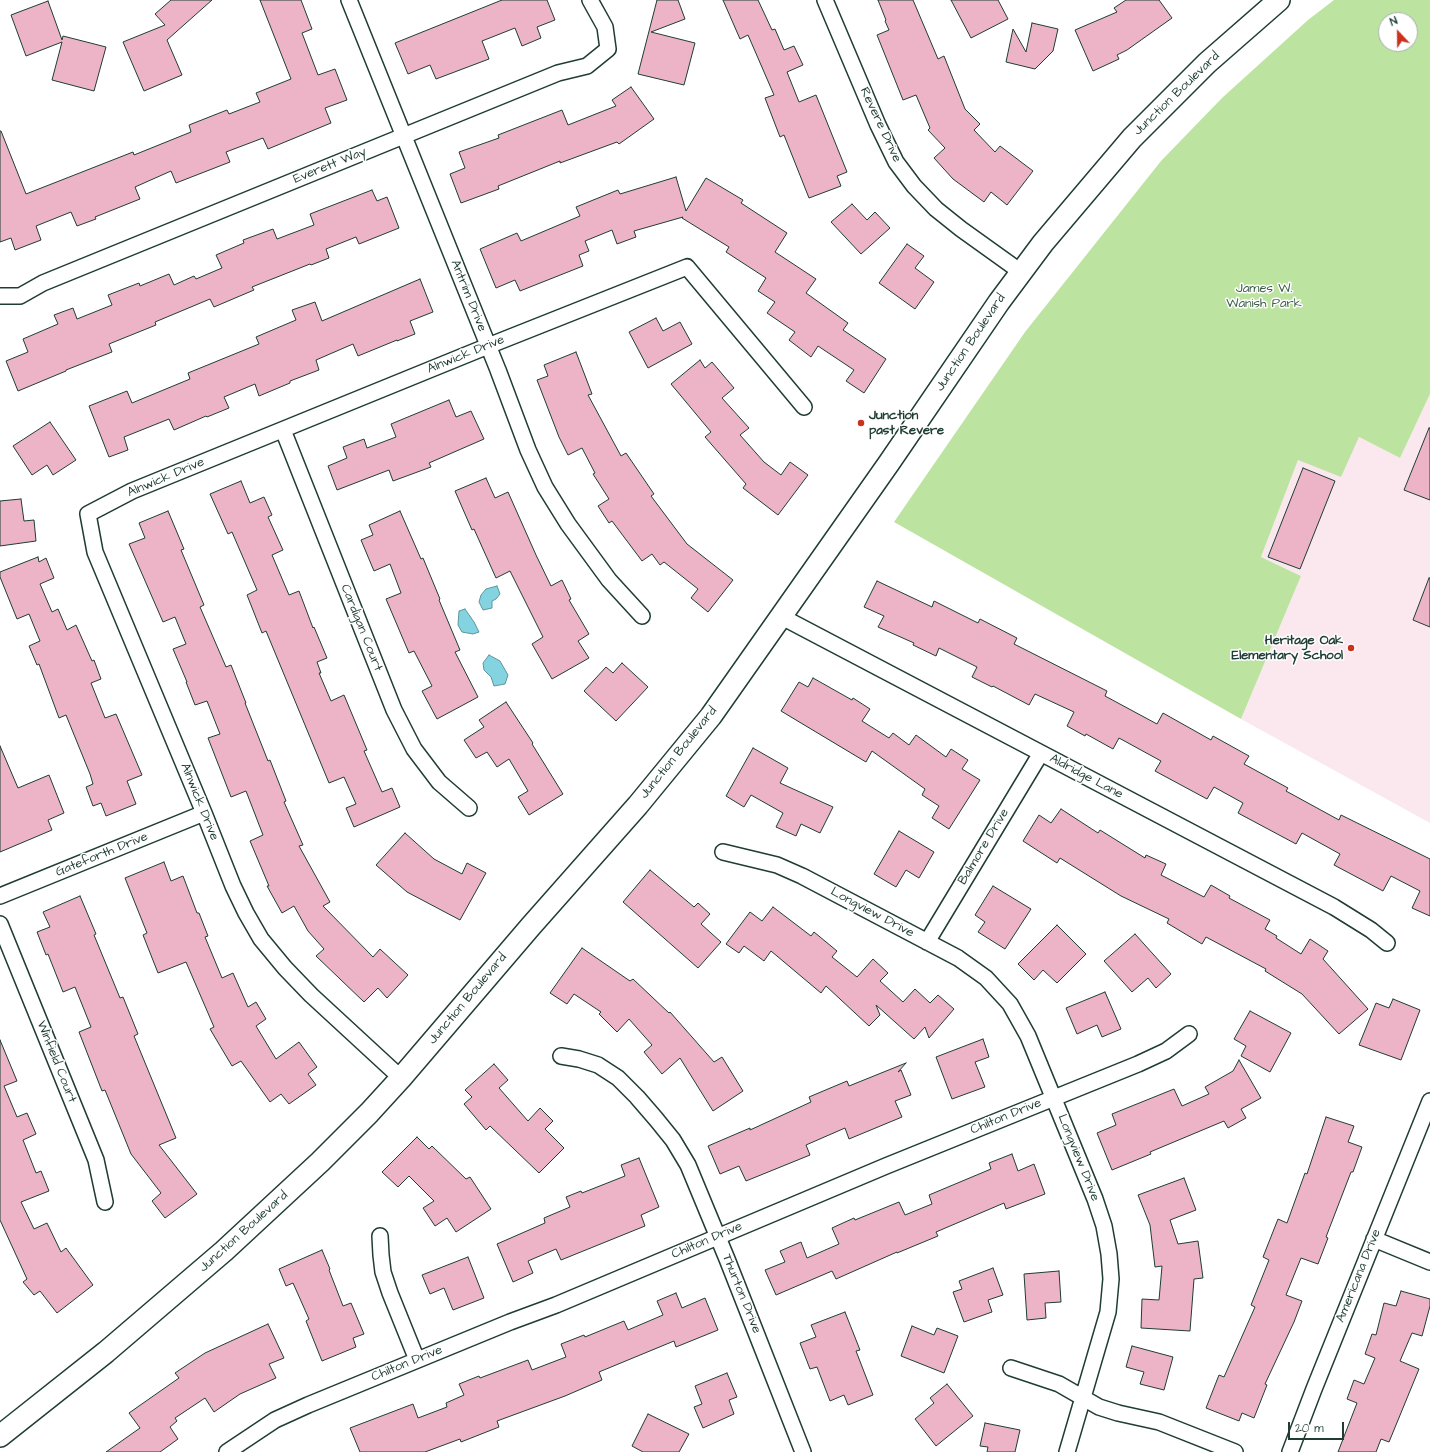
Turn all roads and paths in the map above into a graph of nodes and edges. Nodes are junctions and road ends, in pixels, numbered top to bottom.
1 (349, 0) edge
2 (590, 0) edge
3 (826, 0) edge
4 (1279, 0) edge
5 (404, 136) junction
6 (1021, 272) junction
7 (0, 296) edge
8 (488, 346) junction
9 (804, 407) dead end
10 (283, 430) junction
11 (642, 616) dead end
12 (782, 617) junction
13 (1040, 753) junction
14 (469, 808) dead end
15 (204, 813) junction
16 (723, 852) dead end
17 (0, 896) edge
18 (0, 924) edge
19 (927, 942) junction
20 (1387, 943) dead end
21 (1189, 1034) dead end
22 (561, 1056) dead end
23 (401, 1078) junction
24 (1054, 1098) junction
25 (1430, 1101) edge
26 (105, 1202) dead end
27 (380, 1236) dead end
28 (718, 1236) junction
29 (1374, 1240) junction
30 (1430, 1262) edge
31 (417, 1360) junction
32 (1011, 1368) dead end
33 (1082, 1397) junction
34 (0, 1436) edge
35 (227, 1452) edge
36 (802, 1452) edge
37 (1066, 1452) edge
38 (1235, 1452) edge
39 (1290, 1452) edge

1 - 5 street, Antrim Drive
2 - 5 street, Everett Way
3 - 6 street, Revere Drive
4 - 6 main road, Junction Boulevard
5 - 7 street, Everett Way
5 - 8 street, Antrim Drive
6 - 12 main road, Junction Boulevard
8 - 9 street, Alnwick Drive
8 - 10 street, Alnwick Drive
8 - 11 street, Antrim Drive
10 - 14 street, Cardigan Court
10 - 15 street, Alnwick Drive
12 - 13 street, Aldridge Lane
12 - 23 main road, Junction Boulevard
13 - 19 street, Balmore Drive
13 - 20 street, Aldridge Lane
15 - 17 street, Gateforth Drive
15 - 23 street, Alnwick Drive
16 - 19 street, Longview Drive
18 - 26 street, Winfield Court
19 - 24 street, Longview Drive
21 - 24 street, Chilton Drive
22 - 28 street, Thurton Drive
23 - 34 main road, Junction Boulevard
24 - 28 street, Chilton Drive
24 - 33 street, Longview Drive
25 - 29 street, Americana Drive
27 - 31 street
28 - 31 street, Chilton Drive
28 - 36 street, Thurton Drive
29 - 30 street
29 - 39 street, Americana Drive
31 - 35 street, Chilton Drive
32 - 33 street
33 - 37 street, Longview Drive
33 - 38 street

